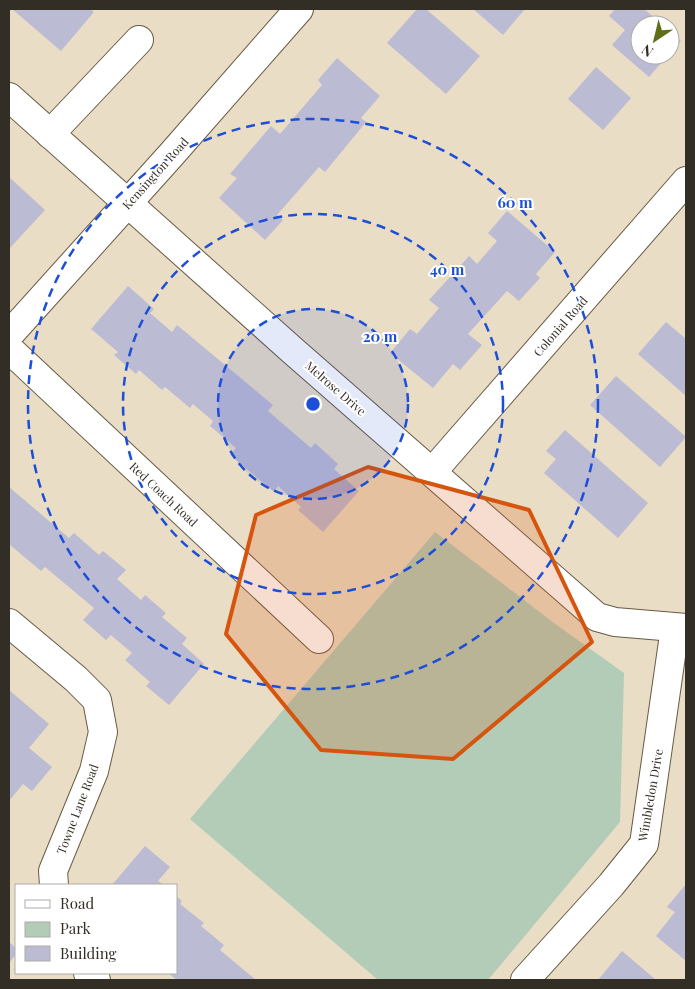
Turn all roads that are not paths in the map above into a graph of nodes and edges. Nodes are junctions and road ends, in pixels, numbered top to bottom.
1 (299, 9) edge
2 (139, 40) dead end
3 (9, 97) edge
4 (50, 134) junction
5 (686, 181) edge
6 (127, 203) junction
7 (9, 335) edge
8 (9, 349) edge
9 (433, 472) junction
10 (9, 623) edge
11 (681, 628) edge
12 (319, 639) dead end
13 (54, 884) edge
14 (525, 980) edge

1 - 6 street, Kensington Road
2 - 4 street
3 - 4 street, Melrose Drive
4 - 6 street, Melrose Drive
5 - 9 street, Colonial Road
6 - 7 street, Kensington Road
6 - 9 street, Melrose Drive
8 - 12 street, Red Coach Road
9 - 11 street, Melrose Drive
10 - 13 street, Towne Lane Road
11 - 14 street, Wimbledon Drive

